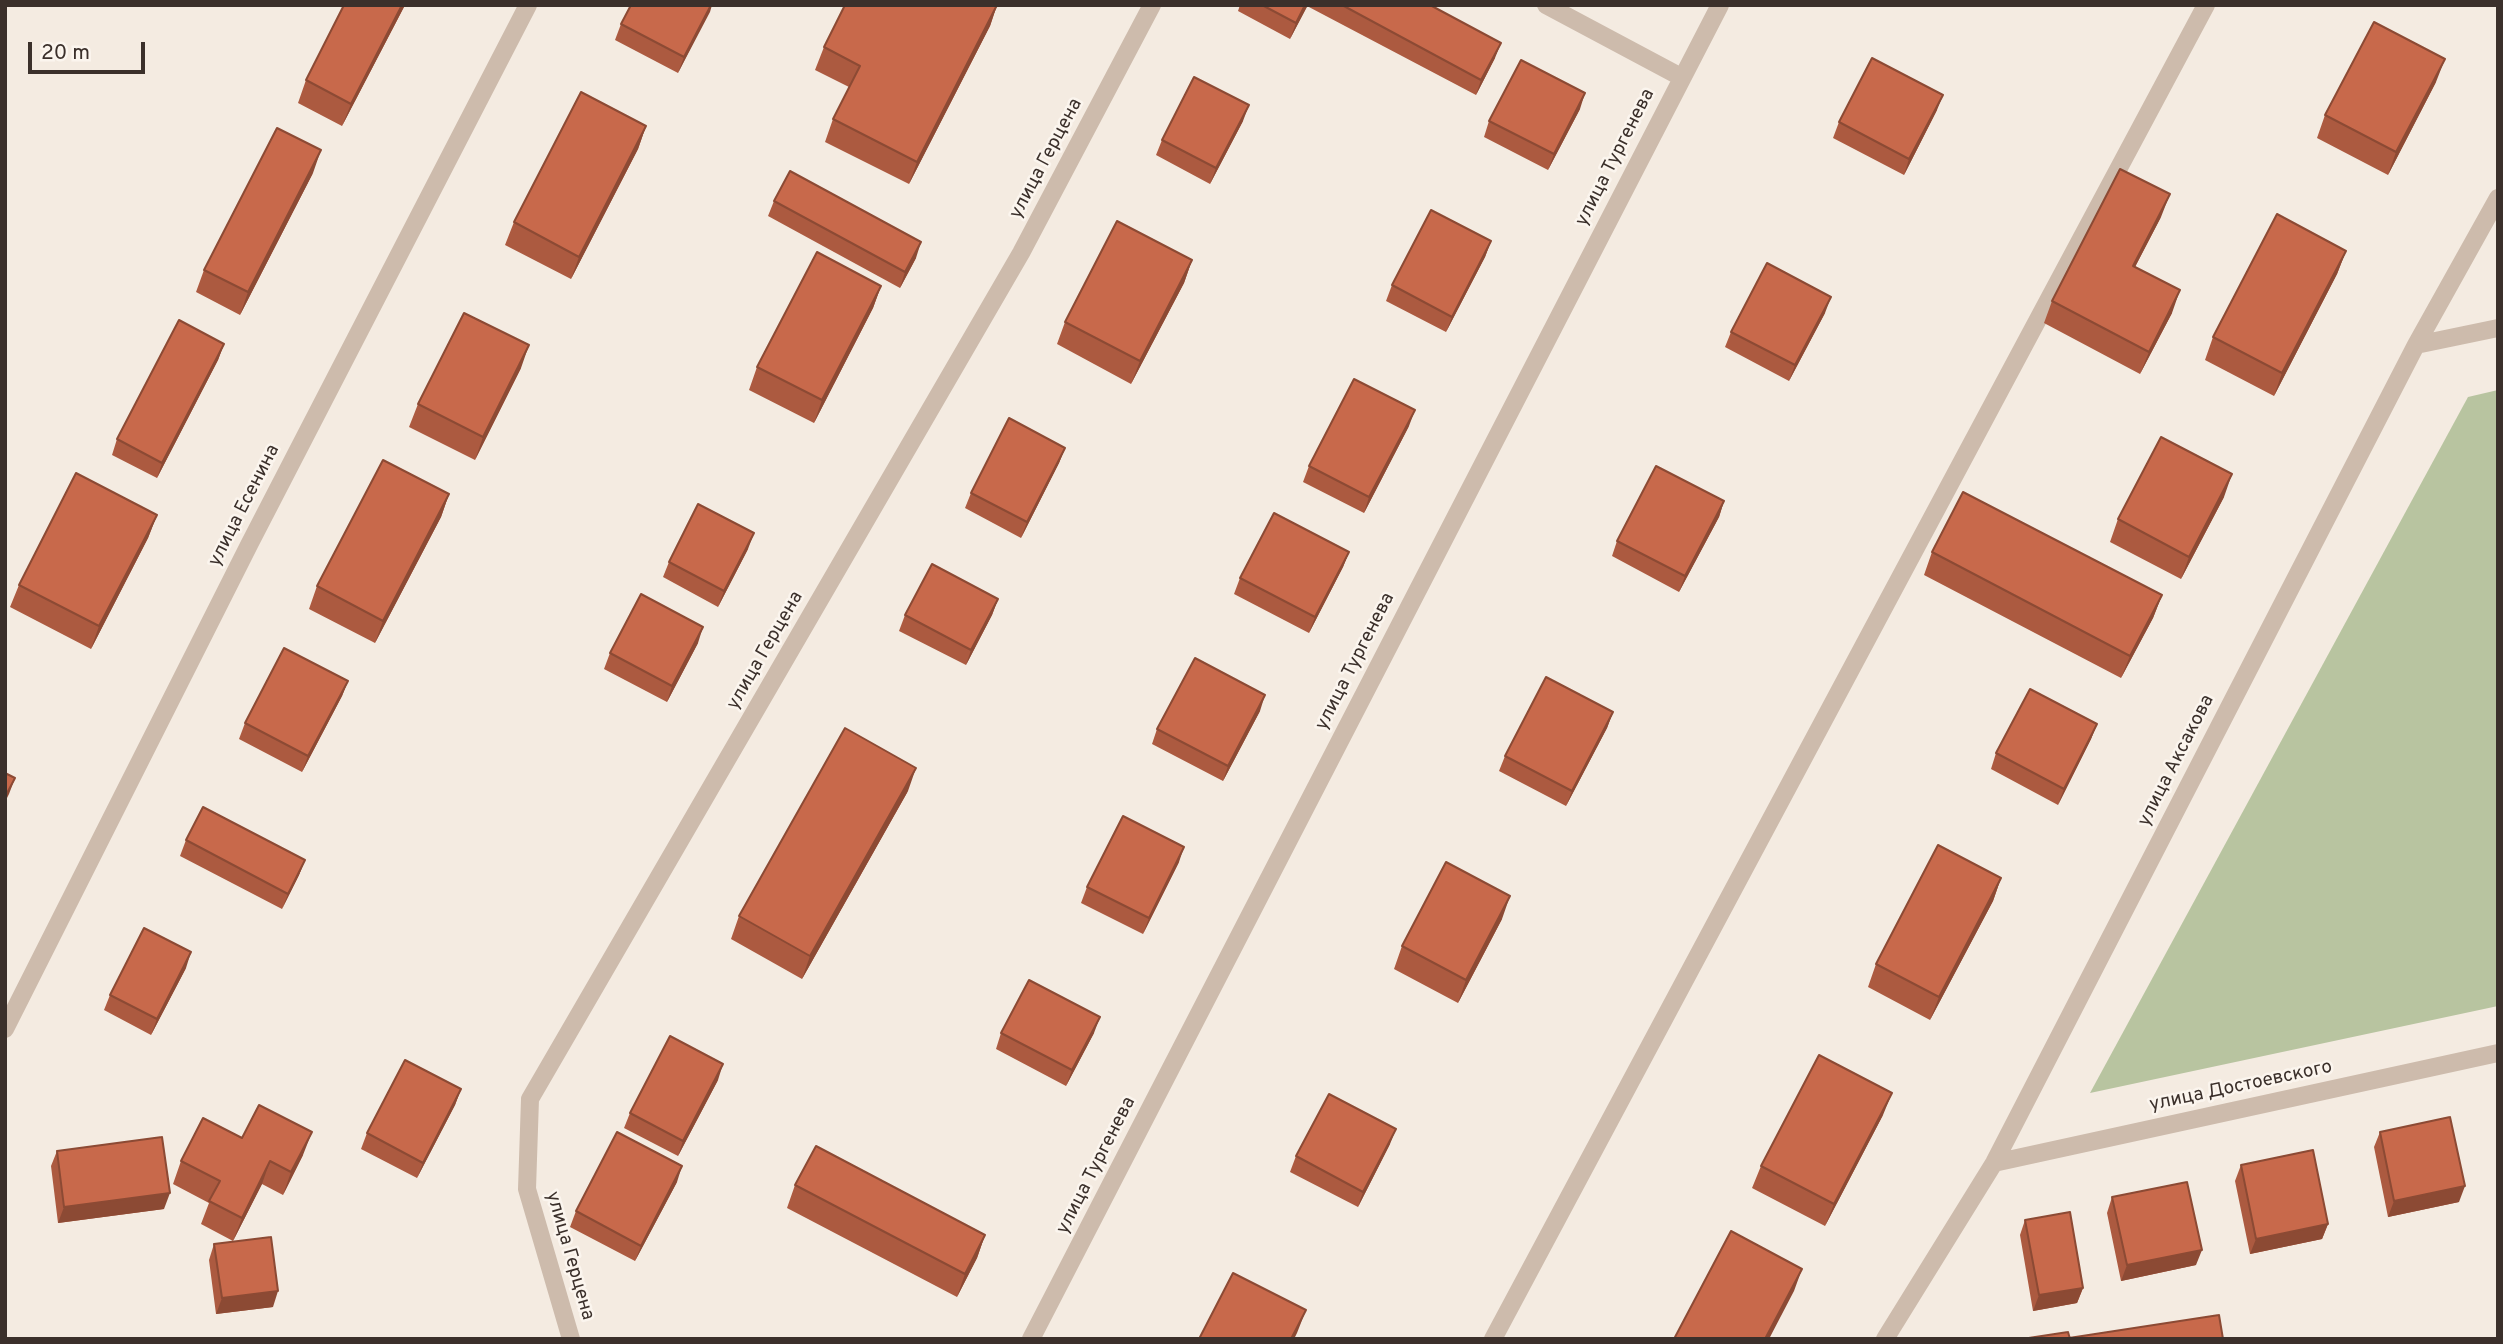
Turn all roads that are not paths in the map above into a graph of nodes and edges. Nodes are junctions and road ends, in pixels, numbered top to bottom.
1 (528, 5) edge
2 (1152, 5) edge
3 (1546, 5) edge
4 (1720, 5) edge
5 (2206, 5) edge
6 (1681, 77) junction
7 (2498, 198) edge
8 (2498, 328) edge
9 (2416, 345) junction
10 (5, 1029) edge
11 (2498, 1053) edge
12 (1994, 1163) junction
13 (571, 1339) edge
14 (1031, 1339) edge
15 (1493, 1339) edge
16 (1885, 1339) edge

1 - 10 street, улица Есенина
2 - 13 street, улица Герцена
3 - 6 street
4 - 6 street, улица Тургенева
5 - 15 street
6 - 14 street, улица Тургенева
7 - 9 street, улица Аксакова
8 - 9 street
9 - 12 street, улица Аксакова
11 - 12 street, улица Достоевского
12 - 16 street, улица Аксакова

